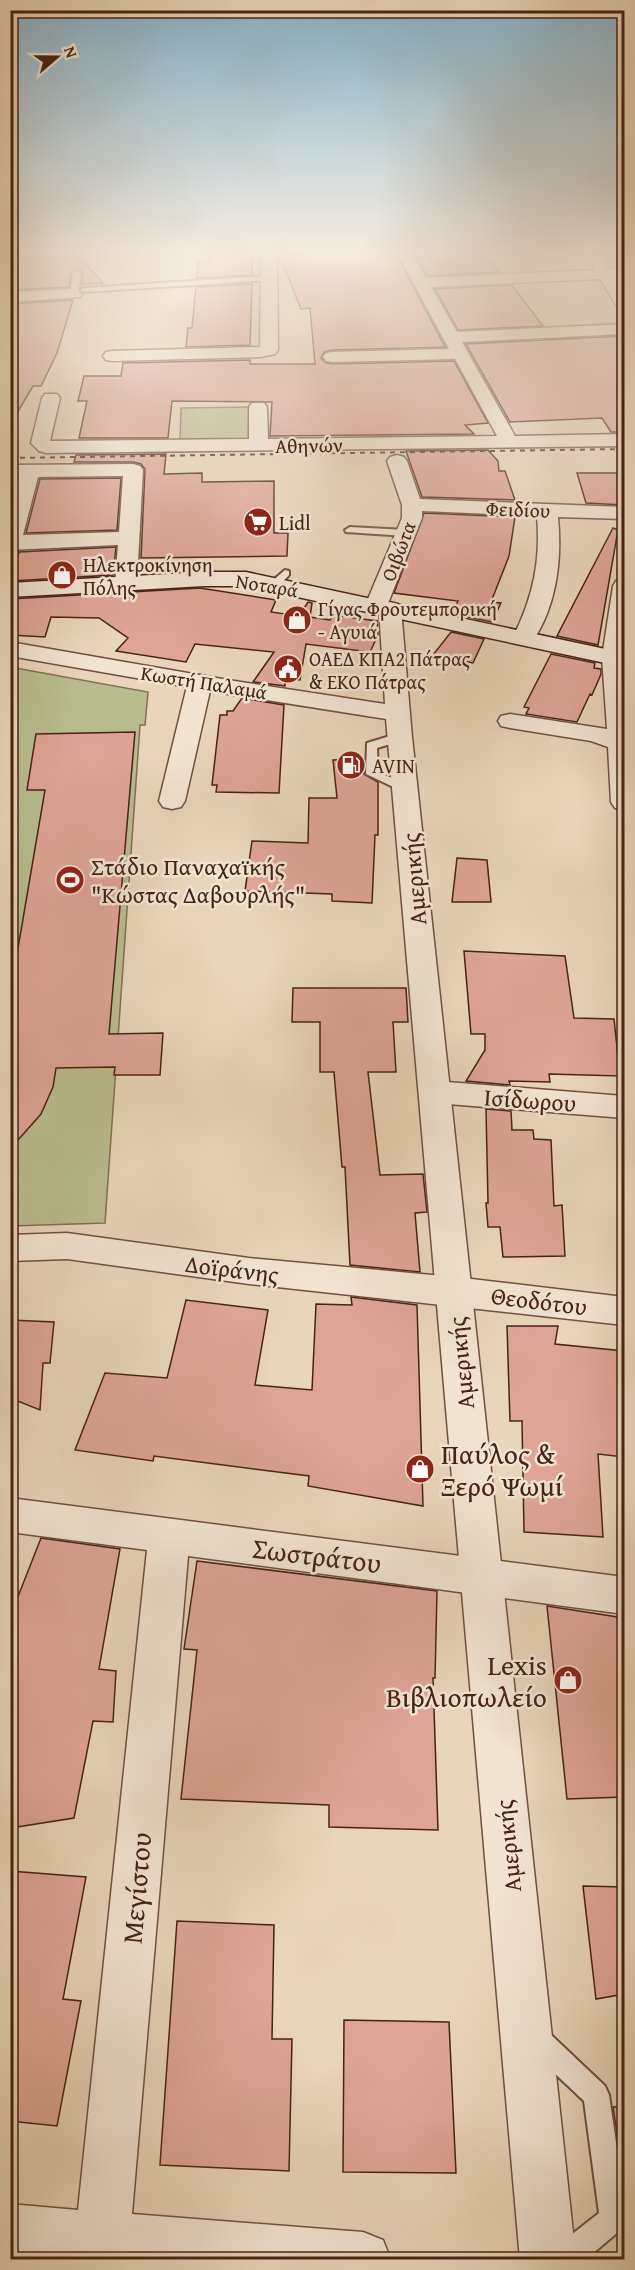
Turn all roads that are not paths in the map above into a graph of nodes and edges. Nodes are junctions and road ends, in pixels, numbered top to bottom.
1 (464, 360) edge
2 (51, 398) dead end
3 (258, 407) dead end
4 (624, 440) edge
5 (509, 441) junction
6 (259, 445) junction
7 (397, 462) dead end
8 (20, 471) edge
9 (412, 505) junction
10 (547, 510) junction
11 (624, 513) edge
12 (350, 530) dead end
13 (406, 533) junction
14 (130, 538) junction
15 (11, 543) edge
16 (126, 583) junction
17 (624, 586) edge
18 (10, 590) edge
19 (383, 608) junction
20 (524, 637) junction
21 (10, 649) edge
22 (619, 658) edge
23 (200, 682) junction
24 (510, 721) dead end
25 (399, 725) junction
26 (622, 743) edge
27 (172, 801) dead end
28 (624, 802) edge
29 (435, 1092) junction
30 (624, 1107) edge
31 (10, 1248) edge
32 (454, 1291) junction
33 (624, 1311) edge
34 (10, 1515) edge
35 (169, 1536) junction
36 (482, 1577) junction
37 (624, 1596) edge
38 (526, 2028) junction
39 (619, 2220) edge
40 (10, 2232) edge
41 (102, 2240) junction
42 (160, 2252) edge
43 (328, 2258) edge
44 (548, 2259) edge
45 (562, 2259) edge

1 - 5 street
2 - 6 street, Αθηνών
3 - 6 street
4 - 5 street, Αθηνών
5 - 6 street, Αθηνών
7 - 9 street, Οιβώτα
8 - 14 street
8 - 15 street
9 - 10 street, Φειδίου
9 - 13 street, Οιβώτα
10 - 11 street, Φειδίου
10 - 20 street
12 - 13 lane
13 - 19 street, Οιβώτα
14 - 15 street
14 - 16 street
16 - 18 street, Νοταρά
16 - 19 street, Νοταρά
17 - 22 street
19 - 20 street, Νοταρά
19 - 25 street, Αμερικής
20 - 22 street, Νοταρά
21 - 23 street, Κωστή Παλαμά
22 - 26 street
23 - 25 street, Κωστή Παλαμά
23 - 27 street
24 - 26 street
25 - 29 street, Αμερικής
26 - 28 street
29 - 30 street, Ισίδωρου
29 - 32 street, Αμερικής
31 - 32 street, Δοϊράνης
32 - 33 street, Θεοδότου
32 - 36 street, Αμερικής
34 - 35 street, Σωστράτου
35 - 36 street, Σωστράτου
35 - 41 street, Μεγίστου
36 - 37 street, Σωστράτου
36 - 38 street, Αμερικής
38 - 39 lane
38 - 44 street, Αμερικής
39 - 45 lane
40 - 41 street
41 - 42 street
42 - 43 street

